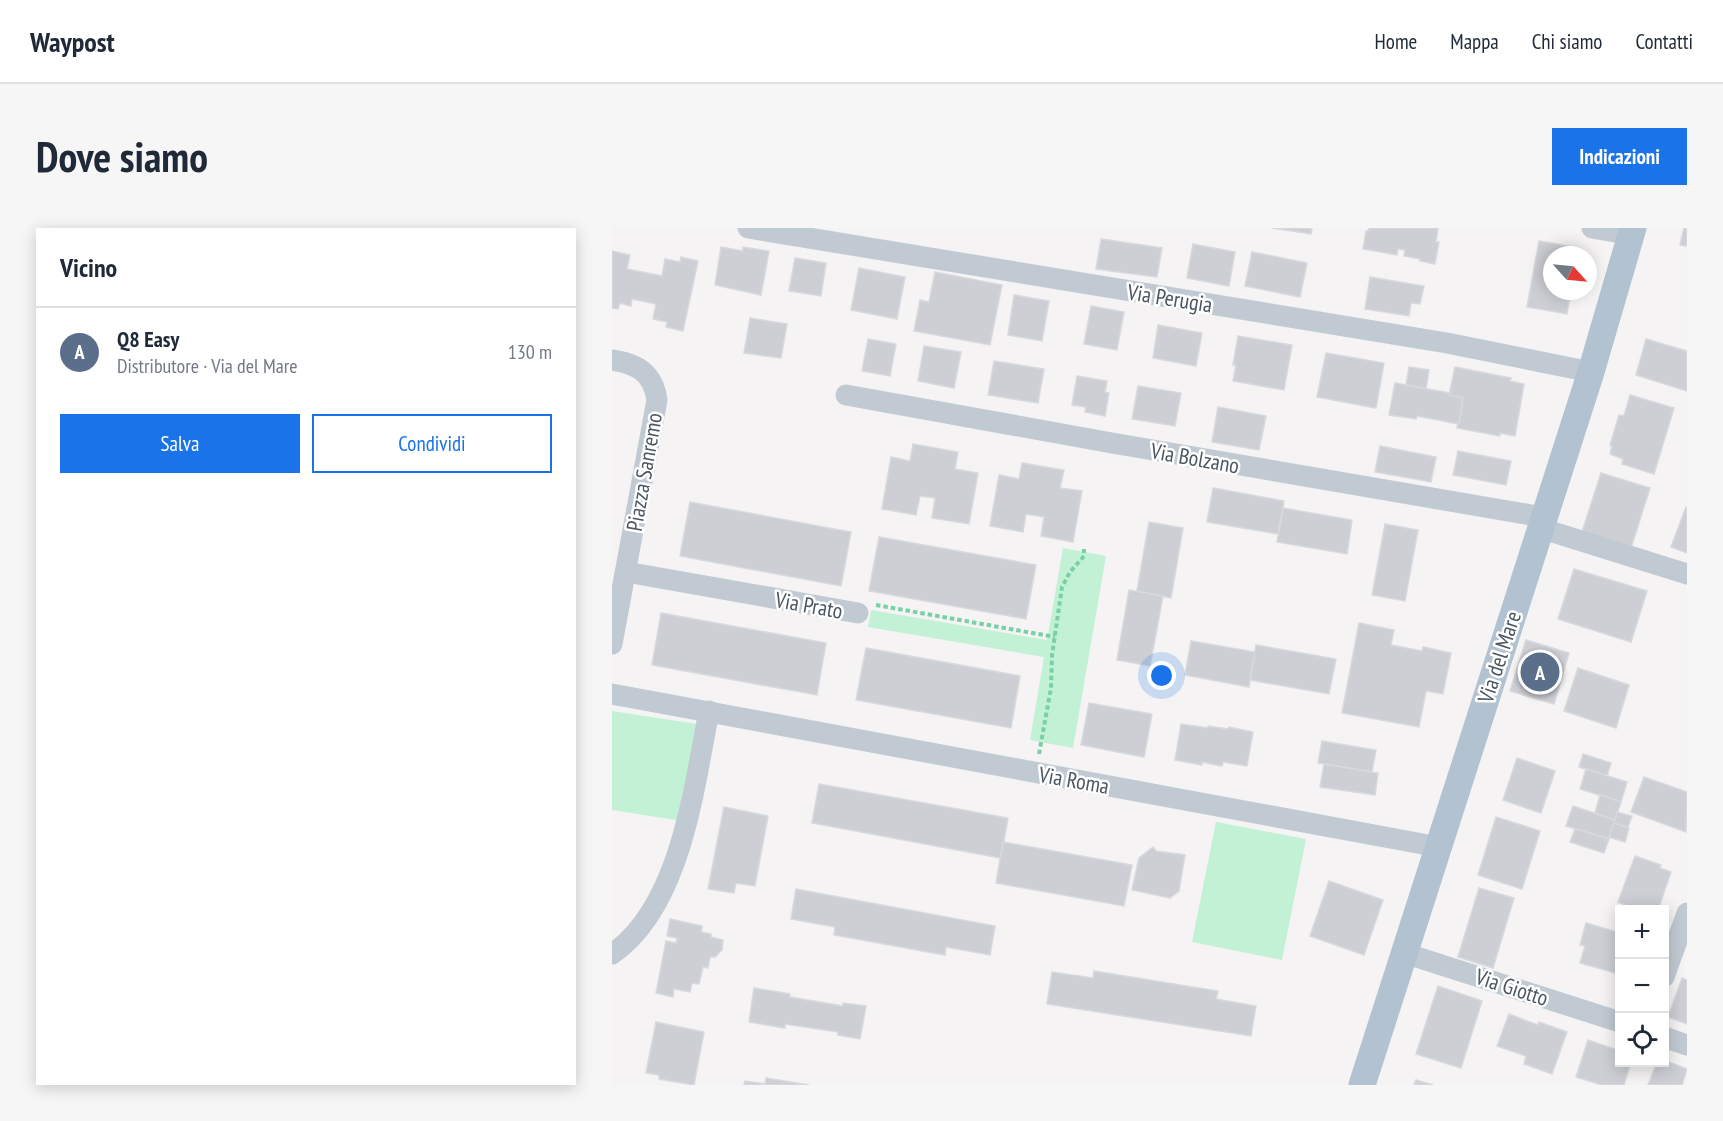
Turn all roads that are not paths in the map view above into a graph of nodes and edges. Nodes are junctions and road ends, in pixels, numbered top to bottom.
1 (748, 228) edge
2 (1592, 228) edge
3 (1632, 231) edge
4 (612, 360) edge
5 (1591, 372) junction
6 (846, 395) dead end
7 (1541, 523) junction
8 (626, 572) junction
9 (1687, 574) edge
10 (858, 614) road end
11 (612, 644) edge
12 (612, 694) edge
13 (709, 711) junction
14 (1438, 847) junction
15 (1687, 913) edge
16 (1404, 953) junction
17 (612, 954) edge
18 (1669, 965) edge
19 (1615, 1020) edge
20 (1669, 1038) edge
21 (1687, 1045) edge
22 (1362, 1085) edge

1 - 5 street, Via Perugia
2 - 3 street
3 - 5 main road, Via del Mare
4 - 8 street, Piazza Sanremo
5 - 7 main road, Via del Mare
6 - 7 street, Via Bolzano
7 - 9 street, Via Bolzano
7 - 14 main road, Via del Mare
8 - 10 street, Via Prato
8 - 11 street, Piazza Sanremo
12 - 13 street, Via Roma
13 - 14 street, Via Roma
13 - 17 street
14 - 16 main road, Via del Mare
15 - 18 street
16 - 19 street, Via Giotto
16 - 22 main road, Via del Mare
20 - 21 street

